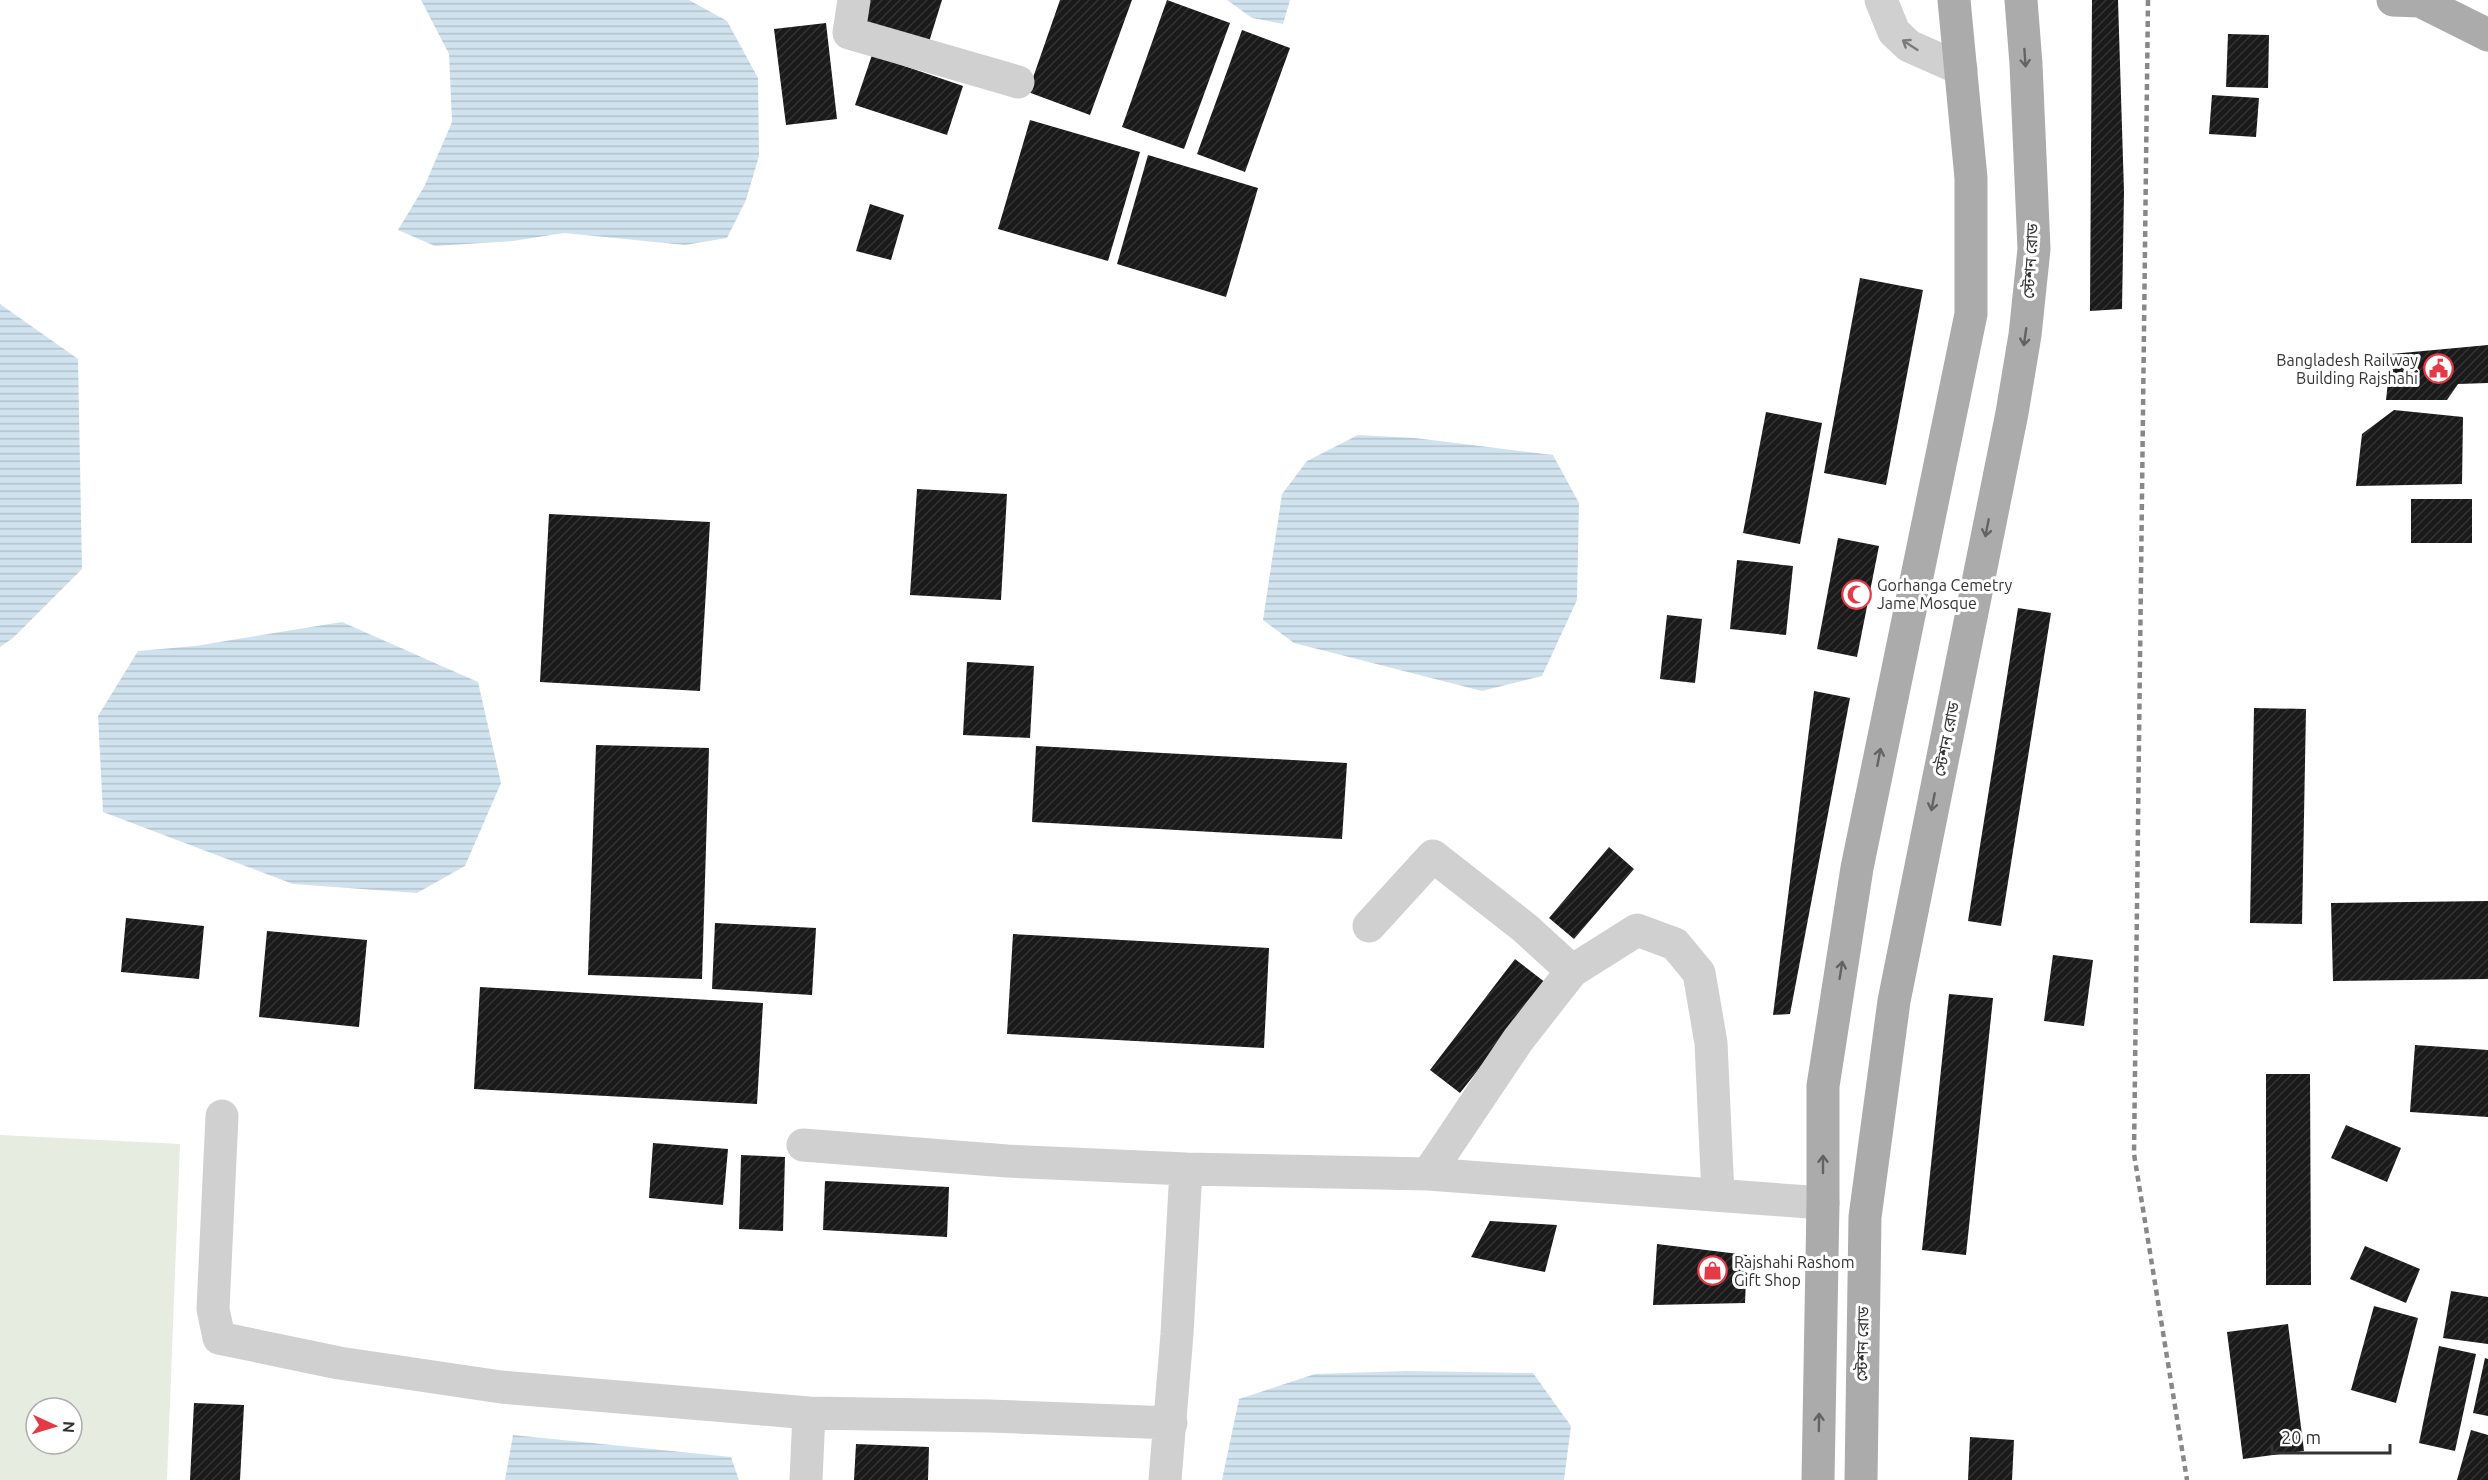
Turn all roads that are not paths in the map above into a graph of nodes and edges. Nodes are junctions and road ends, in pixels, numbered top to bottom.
1 (854, 0) edge
2 (1881, 0) edge
3 (1954, 0) edge
4 (2021, 0) edge
5 (2411, 0) edge
6 (2488, 35) edge
7 (1961, 69) junction
8 (1018, 82) dead end
9 (1370, 926) dead end
10 (1572, 971) junction
11 (222, 1116) dead end
12 (803, 1145) dead end
13 (1186, 1169) junction
14 (1428, 1174) junction
15 (1718, 1195) junction
16 (1823, 1203) junction
17 (809, 1413) junction
18 (1171, 1423) junction
19 (806, 1480) edge
20 (1165, 1480) edge
21 (1818, 1480) edge
22 (1861, 1480) edge

1 - 8 street
7 -> 2 street
3 - 7 main road
4 -> 22 main road, স্টেশন রোড
5 - 6 main road
16 -> 7 main road
9 - 10 street
10 - 14 street
10 - 15 street
11 - 17 street
12 - 13 street
13 - 14 street
13 - 18 street
14 - 15 street
15 - 16 street
21 -> 16 main road
17 - 18 street
17 - 19 street
18 - 20 street

